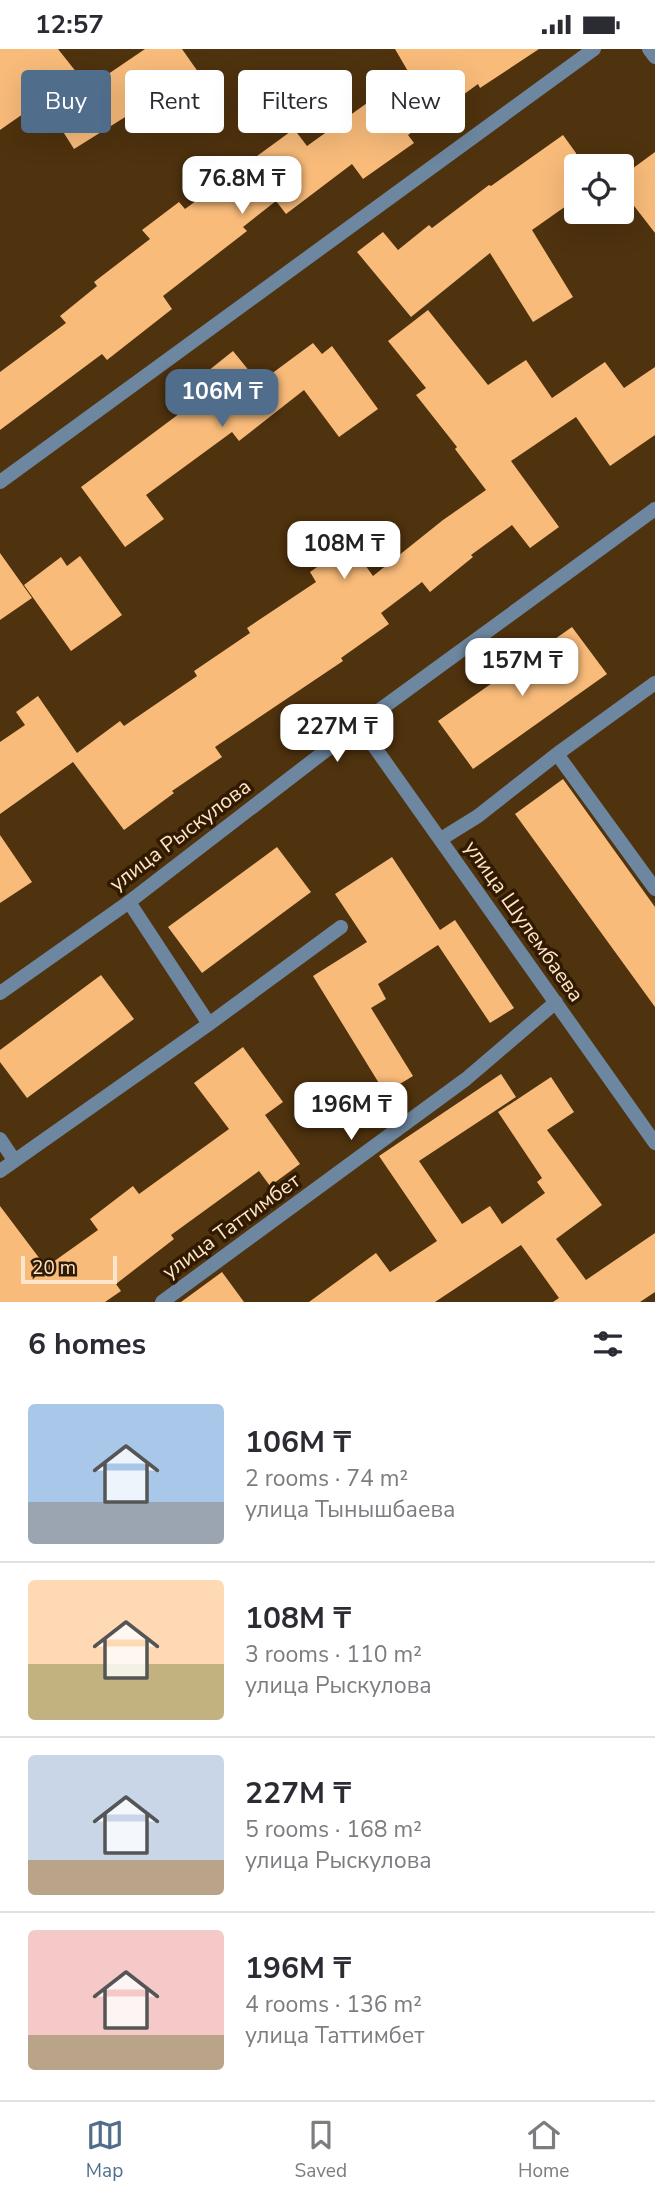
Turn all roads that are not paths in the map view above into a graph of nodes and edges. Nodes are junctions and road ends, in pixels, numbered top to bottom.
1 (594, 49) edge
2 (649, 49) edge
3 (655, 57) edge
4 (0, 482) edge
5 (655, 509) edge
6 (655, 683) edge
7 (359, 725) junction
8 (557, 754) junction
9 (441, 839) junction
10 (655, 889) edge
11 (129, 902) junction
12 (341, 927) dead end
13 (0, 993) edge
14 (556, 1002) junction
15 (209, 1024) junction
16 (0, 1139) edge
17 (655, 1143) edge
18 (14, 1160) junction
19 (0, 1171) edge
20 (162, 1302) edge

1 - 4 street
2 - 3 street
5 - 7 street, улица Рыскулова
6 - 8 street
7 - 9 street, улица Шулембаева
7 - 11 street, улица Рыскулова
8 - 9 street
8 - 10 street
9 - 14 street, улица Шулембаева
11 - 13 street, улица Рыскулова
11 - 15 street
12 - 15 street
14 - 17 street, улица Шулембаева
14 - 20 street, улица Таттимбет
15 - 18 street
16 - 18 street
18 - 19 street

